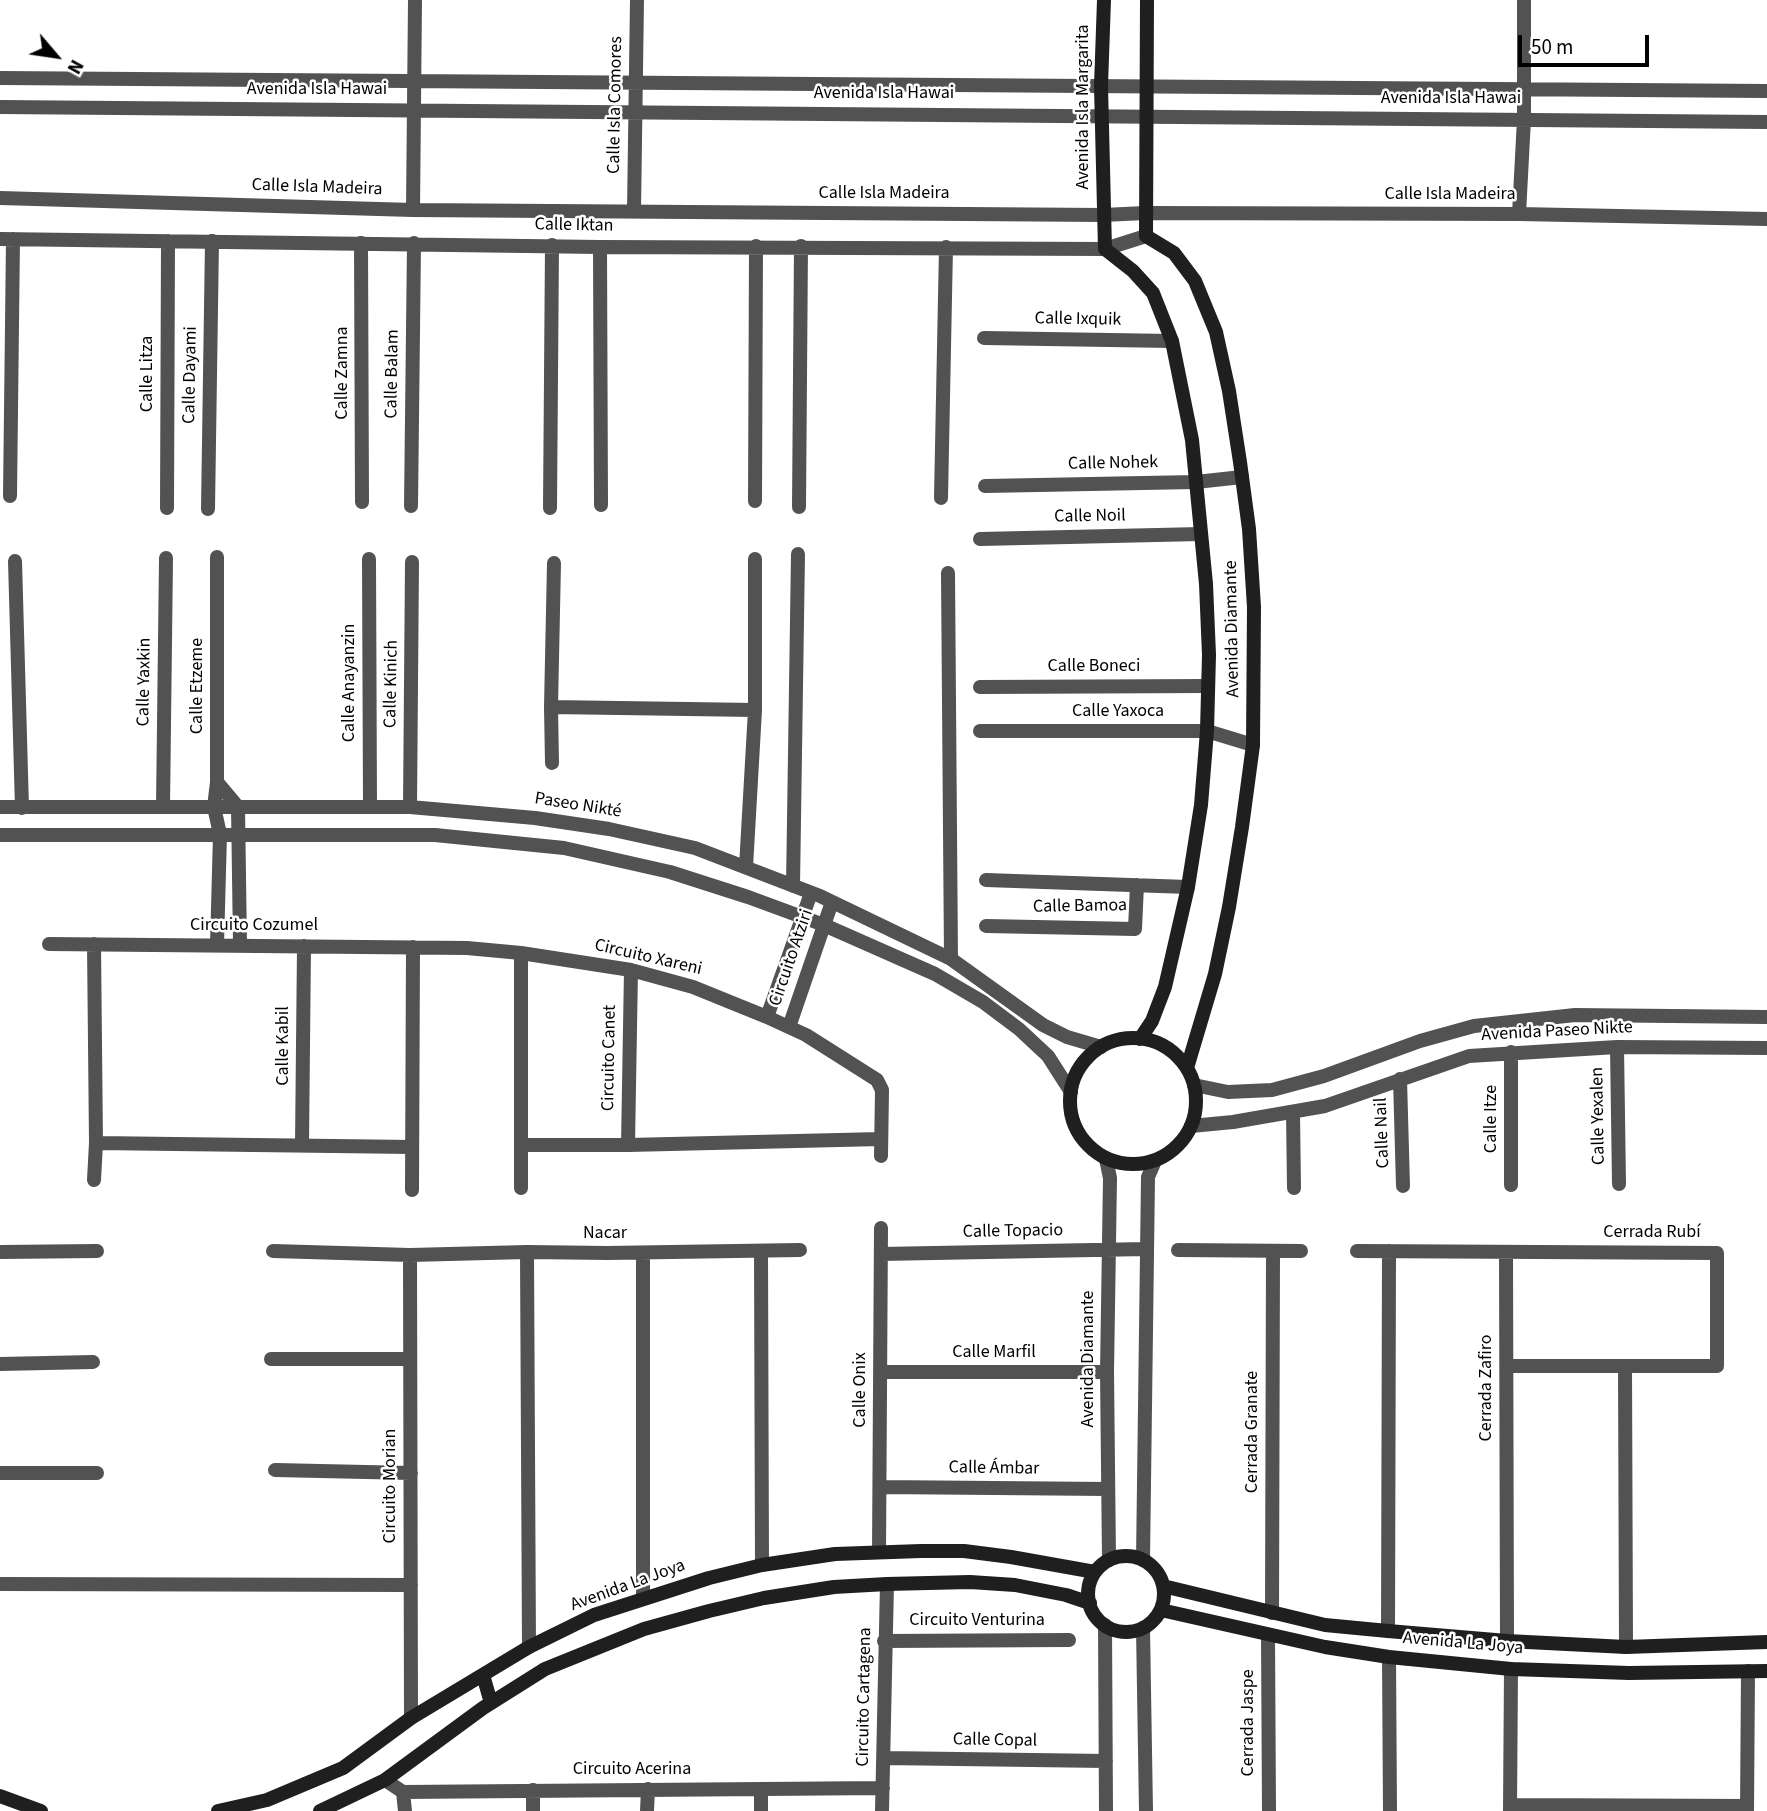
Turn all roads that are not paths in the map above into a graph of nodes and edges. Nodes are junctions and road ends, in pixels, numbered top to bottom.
1 (415, 0) edge
2 (637, 0) edge
3 (1104, 0) edge
4 (1147, 0) edge
5 (1524, 0) edge
6 (0, 78) edge
7 (414, 81) junction
8 (636, 83) junction
9 (1101, 86) junction
10 (1146, 86) junction
11 (1523, 89) junction
12 (1767, 91) edge
13 (0, 107) edge
14 (414, 109) junction
15 (636, 111) junction
16 (1102, 115) junction
17 (1146, 116) junction
18 (1524, 119) junction
19 (1767, 122) edge
20 (0, 198) edge
21 (413, 210) junction
22 (634, 211) junction
23 (1145, 213) junction
24 (1519, 214) junction
25 (1103, 215) junction
26 (1767, 219) edge
27 (1146, 236) junction
28 (6, 239) edge
29 (168, 241) junction
30 (212, 241) junction
31 (361, 243) junction
32 (414, 243) junction
33 (552, 245) junction
34 (756, 246) junction
35 (801, 246) junction
36 (600, 247) junction
37 (946, 247) junction
38 (1105, 249) junction
39 (984, 338) dead end
40 (1172, 341) junction
41 (1242, 477) junction
42 (1196, 482) junction
43 (985, 486) dead end
44 (10, 496) dead end
45 (942, 498) dead end
46 (755, 501) dead end
47 (362, 502) dead end
48 (601, 505) dead end
49 (411, 506) dead end
50 (799, 507) dead end
51 (167, 508) dead end
52 (550, 508) dead end
53 (208, 509) dead end
54 (1201, 534) junction
55 (980, 539) dead end
56 (798, 554) dead end
57 (166, 558) dead end
58 (217, 558) dead end
59 (369, 559) dead end
60 (755, 559) dead end
61 (15, 561) dead end
62 (412, 562) dead end
63 (554, 563) dead end
64 (948, 573) dead end
65 (1208, 686) junction
66 (980, 687) dead end
67 (551, 708) junction
68 (755, 709) junction
69 (980, 731) dead end
70 (1208, 731) junction
71 (1253, 745) junction
72 (552, 764) dead end
73 (217, 782) junction
74 (0, 807) edge
75 (163, 807) junction
76 (214, 807) junction
77 (238, 807) junction
78 (370, 807) junction
79 (410, 807) junction
80 (22, 808) junction
81 (219, 834) junction
82 (239, 834) junction
83 (0, 835) edge
84 (746, 867) junction
85 (986, 880) dead end
86 (1137, 885) junction
87 (793, 886) junction
88 (1188, 887) junction
89 (811, 893) junction
90 (832, 902) junction
91 (802, 918) junction
92 (824, 925) junction
93 (986, 926) dead end
94 (49, 944) dead end
95 (94, 944) junction
96 (217, 945) junction
97 (240, 946) junction
98 (304, 946) junction
99 (413, 947) junction
100 (521, 953) junction
101 (951, 959) junction
102 (631, 970) junction
103 (767, 1017) junction
104 (1767, 1017) edge
105 (789, 1027) junction
106 (1140, 1039) junction
107 (1101, 1047) junction
108 (1618, 1047) junction
109 (1767, 1048) edge
110 (1511, 1052) junction
111 (1187, 1068) junction
112 (1400, 1079) junction
113 (1194, 1085) junction
114 (1071, 1092) junction
115 (1293, 1112) junction
116 (1191, 1126) junction
117 (881, 1139) junction
118 (96, 1143) junction
119 (302, 1145) junction
120 (522, 1145) junction
121 (628, 1146) junction
122 (412, 1147) junction
123 (881, 1156) dead end
124 (1106, 1158) junction
125 (1155, 1161) junction
126 (94, 1180) dead end
127 (1619, 1184) dead end
128 (1511, 1185) dead end
129 (1404, 1186) dead end
130 (521, 1188) dead end
131 (1294, 1188) dead end
132 (412, 1190) dead end
133 (881, 1228) dead end
134 (1146, 1249) junction
135 (800, 1250) dead end
136 (1108, 1250) junction
137 (1178, 1250) dead end
138 (97, 1251) dead end
139 (273, 1251) dead end
140 (761, 1251) junction
141 (1301, 1251) dead end
142 (1357, 1251) dead end
143 (1389, 1251) junction
144 (0, 1252) edge
145 (527, 1252) junction
146 (1273, 1252) junction
147 (1506, 1252) junction
148 (643, 1253) junction
149 (881, 1254) junction
150 (410, 1255) junction
151 (271, 1359) dead end
152 (410, 1359) junction
153 (93, 1362) dead end
154 (0, 1364) edge
155 (1507, 1366) junction
156 (1625, 1366) junction
157 (880, 1372) junction
158 (1107, 1372) junction
159 (275, 1470) dead end
160 (0, 1473) edge
161 (97, 1473) dead end
162 (411, 1473) junction
163 (880, 1487) junction
164 (1108, 1489) junction
165 (879, 1552) junction
166 (1109, 1560) junction
167 (1143, 1560) junction
168 (762, 1565) junction
169 (1096, 1572) junction
170 (0, 1584) edge
171 (887, 1584) junction
172 (411, 1585) junction
173 (1164, 1586) junction
174 (643, 1598) junction
175 (1090, 1603) junction
176 (1161, 1609) junction
177 (1272, 1613) junction
178 (1105, 1625) junction
179 (1143, 1628) junction
180 (1388, 1631) junction
181 (1268, 1635) junction
182 (1069, 1640) dead end
183 (884, 1641) junction
184 (1507, 1642) junction
185 (1767, 1642) edge
186 (529, 1647) junction
187 (1626, 1647) junction
188 (1389, 1657) junction
189 (1511, 1669) junction
190 (1748, 1671) junction
191 (1767, 1671) edge
192 (483, 1675) junction
193 (491, 1703) junction
194 (411, 1718) junction
195 (884, 1758) junction
196 (1106, 1761) junction
197 (385, 1780) junction
198 (883, 1788) junction
199 (648, 1789) junction
200 (533, 1790) junction
201 (761, 1790) junction
202 (403, 1792) junction
203 (0, 1796) edge
204 (1510, 1808) edge
205 (1628, 1809) edge
206 (1747, 1809) edge
207 (41, 1811) edge
208 (218, 1811) edge
209 (320, 1811) edge
210 (405, 1811) edge
211 (533, 1811) edge
212 (647, 1811) edge
213 (761, 1811) edge
214 (882, 1811) edge
215 (1106, 1811) edge
216 (1146, 1811) edge
217 (1269, 1811) edge
218 (1390, 1811) edge

1 - 7 street
2 - 8 street, Calle Isla Comores
3 - 9 street, Avenida Isla Margarita
4 - 10 street
5 - 11 street
6 - 7 street, Avenida Isla Hawai
7 - 8 street, Avenida Isla Hawai
7 - 14 street
8 - 9 street, Avenida Isla Hawai
8 - 15 street, Calle Isla Comores
9 - 10 street, Avenida Isla Hawai
9 - 16 street, Avenida Isla Margarita
10 - 11 street, Avenida Isla Hawai
10 - 17 street
11 - 12 street, Avenida Isla Hawai
11 - 18 street
13 - 14 street, Avenida Isla Hawai
14 - 15 street, Avenida Isla Hawai
14 - 21 street
15 - 16 street, Avenida Isla Hawai
15 - 22 street, Calle Isla Comores
16 - 17 street, Avenida Isla Hawai
16 - 25 street, Avenida Isla Margarita
17 - 18 street, Avenida Isla Hawai
17 - 23 street
18 - 19 street, Avenida Isla Hawai
18 - 24 street
20 - 21 street, Calle Isla Madeira
21 - 22 street, Calle Isla Madeira
22 - 25 street, Calle Isla Madeira
23 - 24 street, Calle Isla Madeira
23 - 25 street, Calle Isla Madeira
23 - 27 street
24 - 26 street, Calle Isla Madeira
25 - 38 street
27 - 38 street, Calle Iktan
27 - 41 street, Avenida Diamante
28 - 29 street, Calle Iktan
28 - 44 street
29 - 30 street, Calle Iktan
29 - 51 street, Calle Litza
30 - 31 street, Calle Iktan
30 - 53 street, Calle Dayami
31 - 32 street, Calle Iktan
31 - 47 street, Calle Zamna
32 - 33 street, Calle Iktan
32 - 49 street, Calle Balam
33 - 36 street, Calle Iktan
33 - 52 street
34 - 35 street, Calle Iktan
34 - 36 street, Calle Iktan
34 - 46 street
35 - 37 street, Calle Iktan
35 - 50 street
36 - 48 street
37 - 38 street, Calle Iktan
37 - 45 street
38 - 40 street, Avenida Diamante
39 - 40 street, Calle Ixquik
40 - 42 street, Avenida Diamante
41 - 42 street, Calle Nohek
41 - 71 street, Avenida Diamante
42 - 43 street, Calle Nohek
42 - 54 street, Avenida Diamante
54 - 55 street, Calle Noil
54 - 65 street, Avenida Diamante
56 - 87 street
57 - 75 street, Calle Yaxkin
58 - 73 street, Calle Etzeme
59 - 78 street, Calle Anayanzin
60 - 68 street
61 - 80 street
62 - 79 street, Calle Kinich
63 - 67 street
64 - 101 street
65 - 66 street, Calle Boneci
65 - 70 street, Avenida Diamante
67 - 68 street
67 - 72 street
68 - 84 street
69 - 70 street, Calle Yaxoca
70 - 71 street, Calle Yaxoca
70 - 88 street, Avenida Diamante
71 - 111 street, Avenida Diamante
73 - 76 street, Calle Etzeme
73 - 77 street
74 - 80 street, Paseo Nikté
75 - 76 street, Paseo Nikté
75 - 80 street, Paseo Nikté
76 - 77 street, Paseo Nikté
76 - 81 street, Calle Etzeme
77 - 78 street, Paseo Nikté
77 - 82 street
78 - 79 street, Paseo Nikté
79 - 84 street, Paseo Nikté
81 - 82 street
81 - 83 street
81 - 96 street, Calle Etzeme
82 - 91 street
82 - 97 street
84 - 87 street, Paseo Nikté
85 - 86 street, Calle Bamoa
86 - 88 street, Calle Bamoa
86 - 93 street, Calle Bamoa
87 - 89 street, Paseo Nikté
88 - 106 street, Avenida Diamante
89 - 90 street, Paseo Nikté
89 - 91 street, Circuito Atziri
90 - 92 street, Circuito Atziri
90 - 101 street, Paseo Nikté
91 - 92 street
91 - 103 street, Circuito Atziri
92 - 105 street, Circuito Atziri
92 - 114 street
94 - 95 street, Circuito Cozumel
95 - 96 street, Circuito Cozumel
95 - 118 street
96 - 97 street, Circuito Cozumel
97 - 98 street, Circuito Cozumel
98 - 99 street, Circuito Cozumel
98 - 119 street, Calle Kabil
99 - 100 street, Circuito Cozumel
99 - 122 street
100 - 102 street, Circuito Xareni
100 - 120 street
101 - 107 street, Paseo Nikté
102 - 103 street, Circuito Xareni
102 - 121 street, Circuito Canet
103 - 105 street, Circuito Xareni
104 - 113 street, Avenida Paseo Nikte
105 - 117 street, Circuito Xareni
106 - 107 street
106 - 111 street
107 - 114 street
108 - 109 street, Avenida Paseo Nikte
108 - 110 street, Avenida Paseo Nikte
108 - 127 street, Calle Yexalen
110 - 112 street, Avenida Paseo Nikte
110 - 128 street, Calle Itze
111 - 113 street
112 - 115 street, Avenida Paseo Nikte
112 - 129 street, Calle Nail
113 - 116 street
114 - 124 street
115 - 116 street, Avenida Paseo Nikte
115 - 131 street
116 - 125 street
117 - 121 street
117 - 123 street, Circuito Xareni
118 - 119 street
118 - 126 street
119 - 122 street
120 - 121 street
120 - 130 street
122 - 132 street
124 - 125 street
124 - 136 street, Avenida Diamante
125 - 134 street
133 - 149 street, Calle Onix
134 - 136 street, Calle Topacio
134 - 167 street
135 - 140 street, Nacar
136 - 149 street, Calle Topacio
136 - 158 street, Avenida Diamante
137 - 146 street
138 - 144 street
139 - 150 street, Nacar
140 - 148 street, Nacar
140 - 168 street
141 - 146 street
142 - 143 street
143 - 147 street
143 - 180 street
145 - 148 street, Nacar
145 - 150 street, Nacar
145 - 186 street
146 - 177 street, Cerrada Granate
147 - 155 street, Cerrada Zafiro
147 - 156 street, Cerrada Rubí
148 - 174 street
149 - 157 street, Calle Onix
150 - 152 street, Circuito Morian
151 - 152 street
152 - 162 street, Circuito Morian
153 - 154 street
155 - 156 street, Cerrada Rubí
155 - 184 street, Cerrada Zafiro
156 - 187 street
157 - 158 street, Calle Marfil
157 - 163 street, Calle Onix
158 - 164 street, Avenida Diamante
159 - 162 street
160 - 161 street
162 - 172 street, Circuito Morian
163 - 164 street, Calle Ámbar
163 - 165 street, Calle Onix
164 - 166 street, Avenida Diamante
165 - 168 street, Avenida La Joya
165 - 169 street, Avenida La Joya
166 - 167 street
166 - 169 street
167 - 173 street
168 - 174 street, Avenida La Joya
169 - 175 street
170 - 172 street
171 - 175 street
171 - 183 street, Circuito Cartagena
171 - 193 street
172 - 194 street, Circuito Morian
173 - 176 street
173 - 177 street, Avenida La Joya
174 - 186 street, Avenida La Joya
175 - 178 street
176 - 179 street
176 - 181 street, Avenida La Joya
177 - 180 street, Avenida La Joya
178 - 179 street
178 - 196 street
179 - 216 street
180 - 184 street, Avenida La Joya
181 - 188 street, Avenida La Joya
181 - 217 street, Cerrada Jaspe
182 - 183 street, Circuito Venturina
183 - 195 street, Circuito Cartagena
184 - 187 street, Avenida La Joya
185 - 187 street, Avenida La Joya
186 - 192 street, Avenida La Joya
188 - 189 street, Avenida La Joya
188 - 218 street
189 - 190 street, Avenida La Joya
189 - 204 street
190 - 191 street, Avenida La Joya
190 - 206 street
192 - 193 street
192 - 194 street, Avenida La Joya
193 - 197 street
194 - 208 street, Avenida La Joya
195 - 196 street, Calle Copal
195 - 198 street, Circuito Cartagena
196 - 215 street
197 - 202 street
197 - 209 street
198 - 201 street, Circuito Acerina
198 - 214 street, Circuito Cartagena
199 - 200 street, Circuito Acerina
199 - 201 street, Circuito Acerina
199 - 212 street
200 - 202 street, Circuito Acerina
200 - 211 street
201 - 213 street
202 - 210 street
203 - 207 street
204 - 205 street
205 - 206 street

